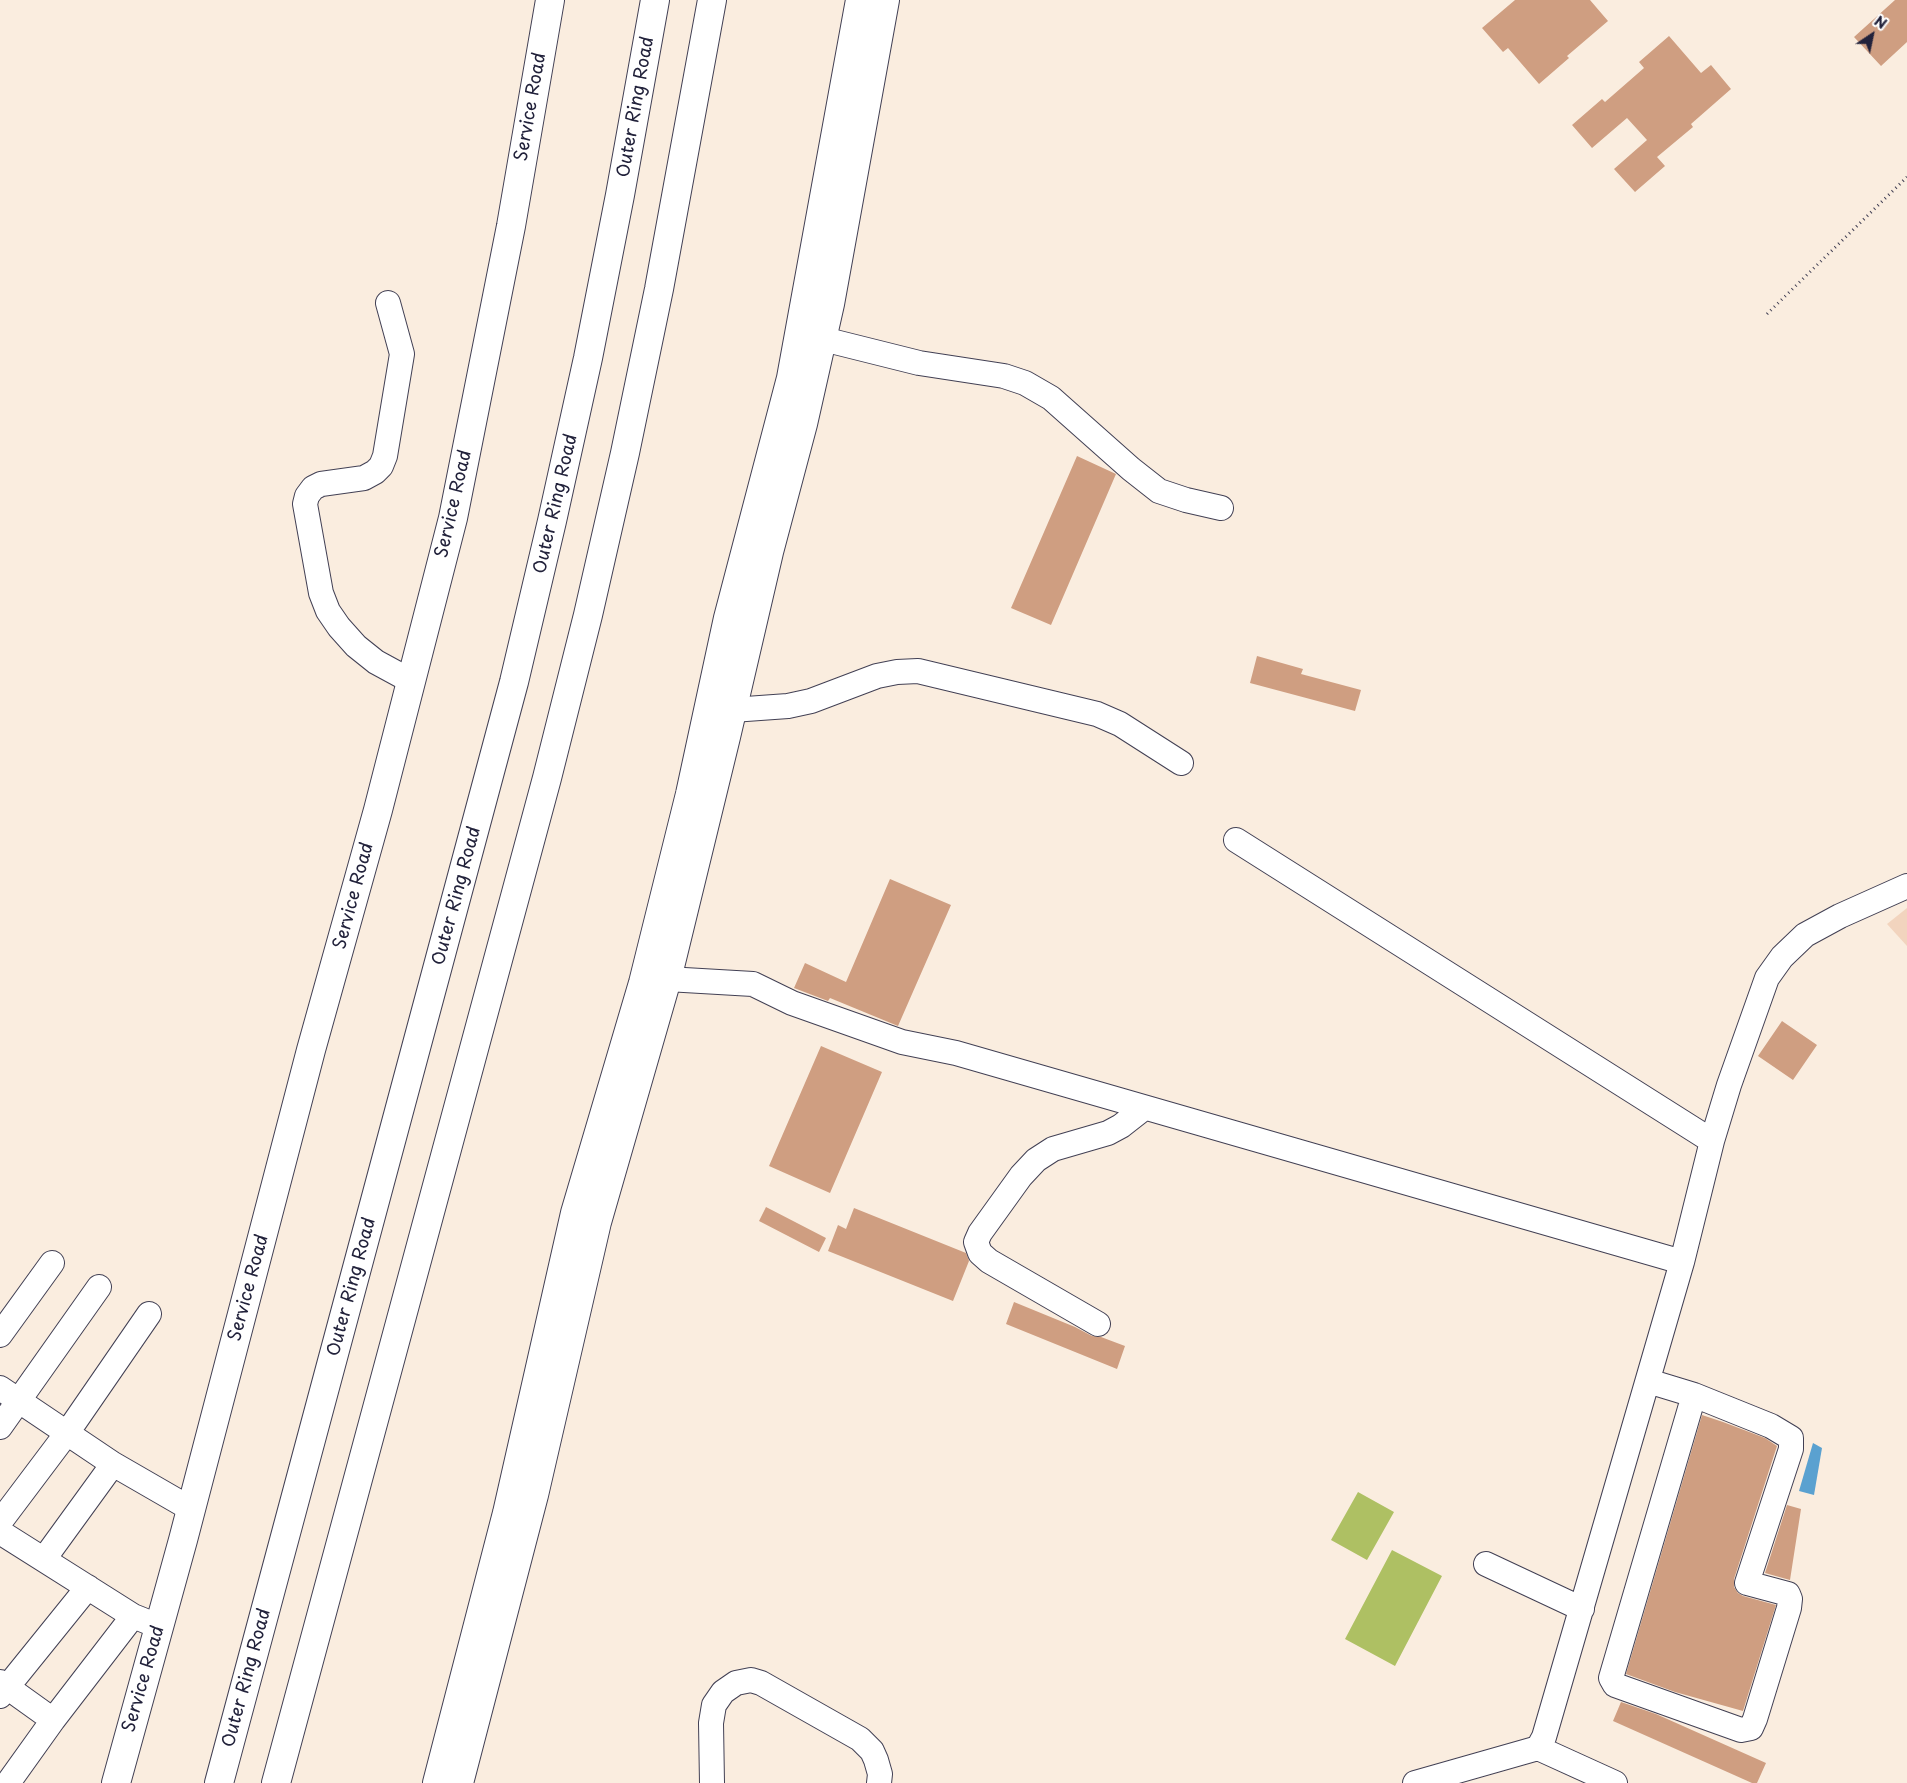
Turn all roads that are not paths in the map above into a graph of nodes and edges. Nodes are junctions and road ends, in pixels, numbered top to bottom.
1 (550, 0) edge
2 (655, 0) edge
3 (712, 0) edge
4 (860, 0) edge
5 (884, 0) edge
6 (388, 304) dead end
7 (823, 339) junction
8 (1221, 508) dead end
9 (410, 682) junction
10 (732, 710) junction
11 (1181, 763) dead end
12 (1236, 840) dead end
13 (1907, 886) edge
14 (666, 979) junction
15 (1144, 1108) junction
16 (1712, 1141) junction
17 (1682, 1262) junction
18 (52, 1263) dead end
19 (99, 1287) dead end
20 (149, 1314) dead end
21 (1098, 1324) dead end
22 (0, 1335) edge
23 (1648, 1381) junction
24 (0, 1388) edge
25 (1694, 1395) junction
26 (20, 1400) junction
27 (0, 1427) edge
28 (67, 1434) junction
29 (113, 1464) junction
30 (192, 1509) junction
31 (0, 1522) edge
32 (0, 1532) edge
33 (44, 1559) junction
34 (1486, 1564) dead end
35 (88, 1587) junction
36 (1582, 1609) junction
37 (133, 1616) junction
38 (159, 1627) junction
39 (2, 1688) edge
40 (53, 1720) junction
41 (1538, 1748) junction
42 (1580, 1778) edge
43 (8, 1783) edge
44 (116, 1783) edge
45 (219, 1783) edge
46 (276, 1783) edge
47 (437, 1783) edge
48 (459, 1783) edge
49 (712, 1783) edge
50 (879, 1783) edge
51 (1415, 1783) edge
52 (1615, 1783) edge

1 - 9 main road, Service Road
2 - 45 main road, Outer Ring Road
3 - 46 main road
4 - 47 main road
5 - 7 main road
6 - 9 street
7 - 8 street
7 - 10 main road
9 - 30 main road, Service Road
10 - 11 street
10 - 14 main road
12 - 16 street
13 - 16 street
14 - 15 street
14 - 48 main road
15 - 17 street
15 - 21 street
16 - 17 street
17 - 23 street
18 - 22 street
19 - 26 street
20 - 28 street
23 - 25 street
23 - 36 street
24 - 26 street
25 - 25 street
26 - 27 street
26 - 28 street
28 - 29 street
28 - 31 street
29 - 30 street
29 - 33 street
30 - 38 main road, Service Road
32 - 33 street
33 - 35 street
34 - 36 street
35 - 37 street
35 - 39 street
36 - 41 street
37 - 38 street
37 - 40 street
38 - 44 main road, Service Road
39 - 40 street
40 - 43 street
41 - 42 street
41 - 51 street
42 - 52 street
49 - 50 street

